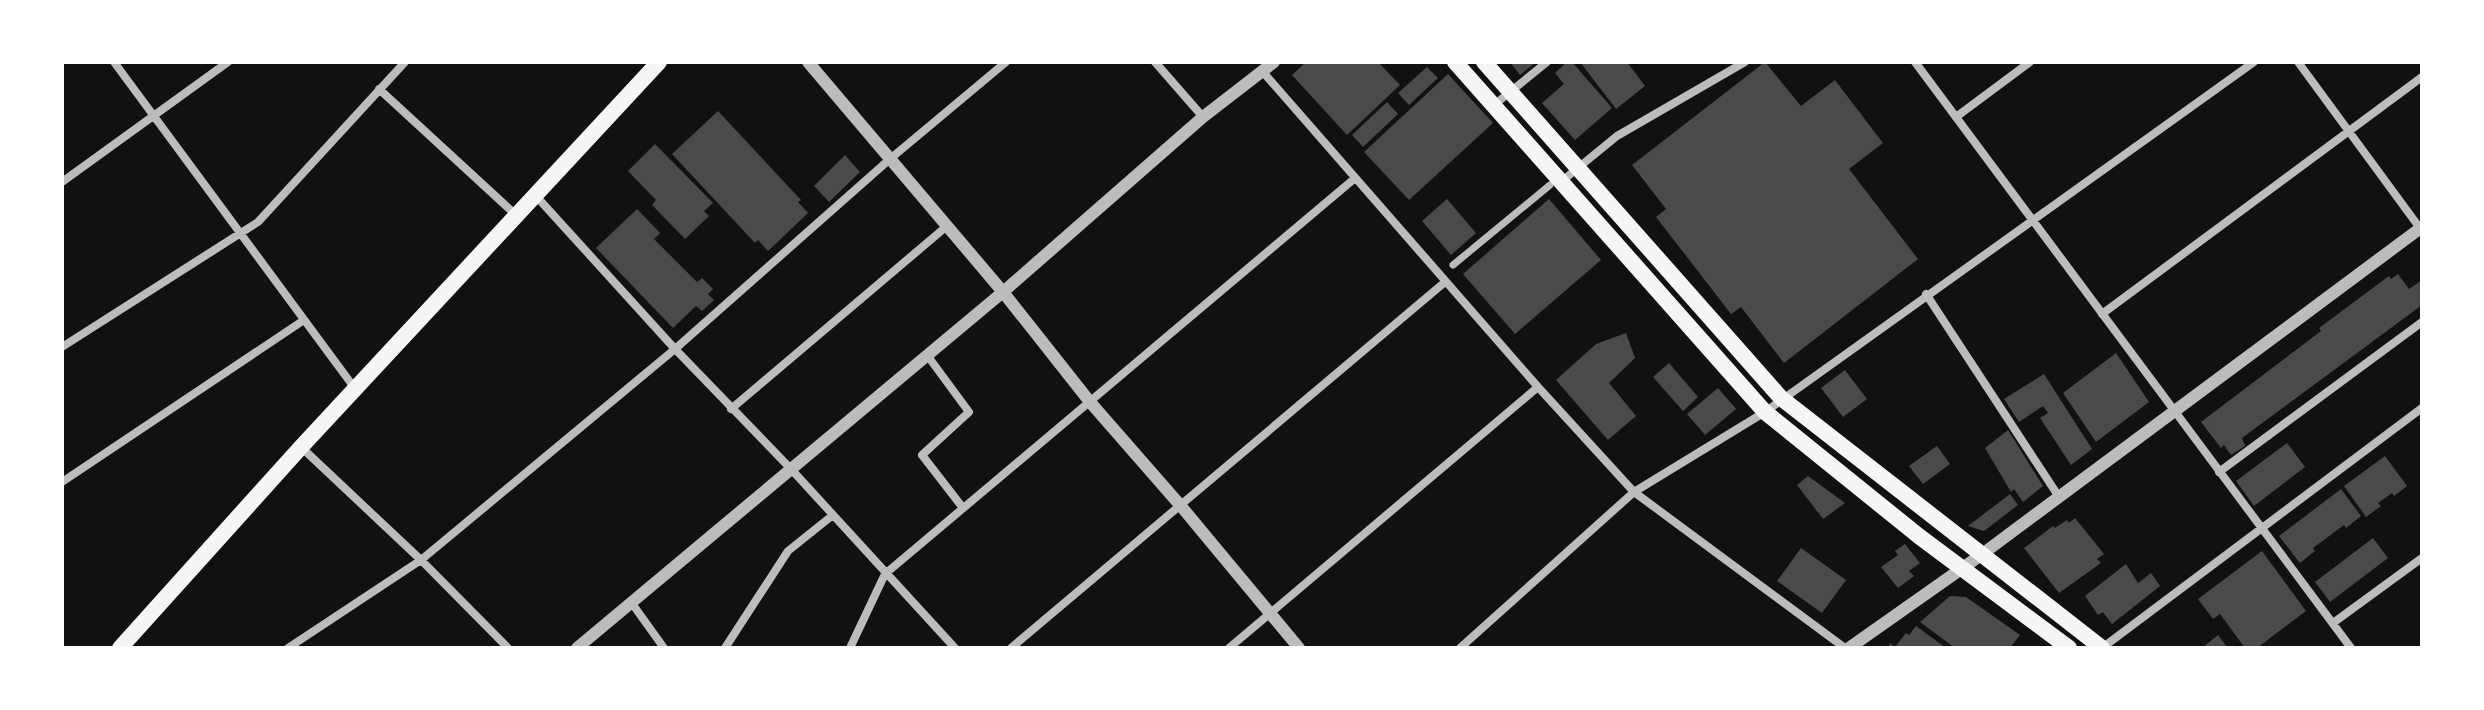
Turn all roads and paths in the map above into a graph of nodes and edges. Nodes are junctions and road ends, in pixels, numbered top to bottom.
1 (114, 62) edge
2 (228, 62) edge
3 (405, 62) edge
4 (659, 62) edge
5 (808, 62) edge
6 (1006, 62) edge
7 (1155, 62) edge
8 (1274, 62) edge
9 (1455, 62) edge
10 (1484, 62) edge
11 (1547, 62) edge
12 (1745, 62) edge
13 (1915, 62) edge
14 (2030, 62) edge
15 (2254, 62) edge
16 (2298, 62) edge
17 (1263, 72) junction
18 (2422, 77) edge
19 (379, 89) junction
20 (1510, 91) junction
21 (1493, 105) junction
22 (153, 115) junction
23 (1203, 117) junction
24 (1956, 117) junction
25 (2348, 130) junction
26 (890, 159) junction
27 (1578, 168) junction
28 (1354, 179) junction
29 (62, 182) edge
30 (1555, 183) junction
31 (536, 196) junction
32 (517, 216) junction
33 (2033, 219) junction
34 (947, 226) junction
35 (2421, 229) edge
36 (240, 232) junction
37 (1453, 265) dead end
38 (1445, 282) junction
39 (1003, 292) junction
40 (1926, 294) junction
41 (2102, 314) junction
42 (304, 320) junction
43 (2422, 322) edge
44 (62, 347) edge
45 (675, 349) junction
46 (927, 355) junction
47 (1538, 387) junction
48 (356, 391) junction
49 (1781, 398) junction
50 (1090, 402) junction
51 (2422, 408) edge
52 (731, 409) junction
53 (2175, 411) junction
54 (1765, 412) junction
55 (301, 447) junction
56 (791, 469) junction
57 (2219, 472) junction
58 (62, 482) edge
59 (1634, 492) junction
60 (2059, 497) junction
61 (1180, 505) junction
62 (963, 508) junction
63 (833, 515) junction
64 (2260, 529) junction
65 (1981, 555) junction
66 (2422, 558) edge
67 (421, 560) junction
68 (1962, 567) junction
69 (885, 574) junction
70 (631, 602) junction
71 (1270, 613) junction
72 (2333, 623) junction
73 (120, 648) edge
74 (288, 648) edge
75 (508, 648) edge
76 (577, 648) edge
77 (664, 648) edge
78 (725, 648) edge
79 (850, 648) edge
80 (955, 648) edge
81 (1011, 648) edge
82 (1229, 648) edge
83 (1299, 648) edge
84 (1460, 648) edge
85 (1847, 648) edge
86 (2069, 648) edge
87 (2102, 648) edge
88 (2351, 648) edge

1 - 22 street
2 - 22 street
3 - 19 street
4 - 31 main road
5 - 26 street
6 - 26 street
7 - 23 street
8 - 17 street
9 - 21 main road
10 - 20 main road
11 - 20 street
12 - 27 street
13 - 24 street
14 - 24 street
15 - 33 street
16 - 25 street
17 - 23 street
17 - 28 street
18 - 25 street
19 - 32 street
19 - 36 street
20 - 21 street
20 - 27 main road
21 - 30 main road
22 - 29 street
22 - 36 street
23 - 39 street
24 - 33 street
25 - 35 street
25 - 41 street
26 - 34 street
26 - 45 street
27 - 30 street
27 - 49 main road
28 - 38 street
28 - 50 street
30 - 37 street
30 - 54 main road
31 - 32 main road
31 - 45 street
32 - 48 main road
33 - 40 street
33 - 41 street
34 - 39 street
34 - 52 street
35 - 53 street
36 - 42 street
36 - 44 street
38 - 47 street
38 - 61 street
39 - 46 street
39 - 50 street
40 - 49 street
40 - 60 street
41 - 53 street
42 - 48 street
42 - 58 street
43 - 57 street
45 - 52 street
45 - 67 street
46 - 56 street
46 - 62 street
47 - 59 street
47 - 71 street
48 - 55 main road
49 - 54 street
49 - 65 main road
50 - 61 street
50 - 62 street
51 - 64 street
52 - 56 street
53 - 57 street
53 - 60 street
54 - 59 street
54 - 68 main road
55 - 67 street
55 - 73 main road
56 - 63 street
56 - 70 street
57 - 64 street
59 - 84 street
59 - 85 street
60 - 65 street
61 - 71 street
61 - 81 street
62 - 69 street
63 - 69 street
63 - 78 street
64 - 72 street
64 - 87 street
65 - 68 street
65 - 87 main road
66 - 72 street
67 - 74 street
67 - 75 street
68 - 85 street
68 - 86 main road
69 - 79 street
69 - 80 street
70 - 76 street
70 - 77 street
71 - 82 street
71 - 83 street
72 - 88 street

